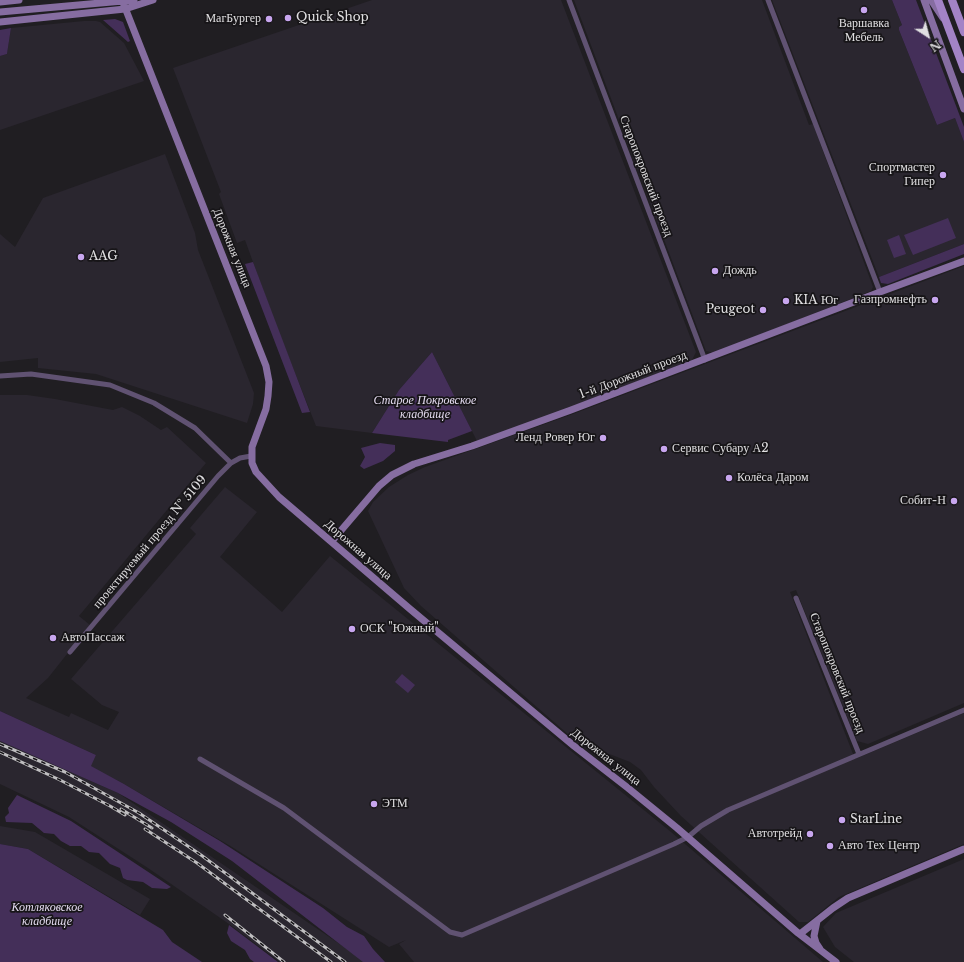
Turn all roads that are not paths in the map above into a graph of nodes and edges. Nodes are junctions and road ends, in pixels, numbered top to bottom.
1 (19, 0) edge
2 (134, 0) edge
3 (153, 0) edge
4 (569, 0) edge
5 (768, 0) edge
6 (924, 0) edge
7 (931, 0) edge
8 (938, 0) edge
9 (952, 0) edge
10 (122, 1) edge
11 (0, 2) edge
12 (125, 9) junction
13 (0, 12) edge
14 (0, 22) edge
15 (949, 28) junction
16 (964, 32) edge
17 (964, 68) edge
18 (964, 109) edge
19 (964, 261) edge
20 (880, 292) junction
21 (705, 360) junction
22 (0, 376) edge
23 (251, 456) junction
24 (231, 463) junction
25 (332, 541) junction
26 (796, 598) dead end
27 (70, 652) dead end
28 (964, 710) edge
29 (859, 754) junction
30 (200, 759) dead end
31 (688, 837) junction
32 (964, 849) edge
33 (817, 921) junction
34 (800, 934) junction
35 (821, 950) junction
36 (836, 962) edge

1 - 11 main road
2 - 10 main road
3 - 12 main road
4 - 21 street, Старопокровский проезд
5 - 20 street
6 - 18 main road
7 - 15 main road
8 - 15 main road
9 - 16 main road
10 - 12 main road, Дорожная улица
10 - 13 main road
12 - 14 main road
12 - 23 main road, Дорожная улица
15 - 17 main road
19 - 20 main road, 1-й Дорожный проезд
20 - 21 main road, 1-й Дорожный проезд
21 - 25 main road, 1-й Дорожный проезд
22 - 24 street
23 - 24 street, проектируемый проезд № 5109
23 - 25 main road, Дорожная улица
24 - 27 street, проектируемый проезд № 5109
25 - 31 main road, Дорожная улица
26 - 29 street, Старопокровский проезд
28 - 29 street
29 - 31 street
30 - 31 street
31 - 34 main road, Дорожная улица
32 - 33 main road
33 - 34 main road
33 - 35 main road
34 - 35 main road, Дорожная улица
35 - 36 main road, Дорожная улица

